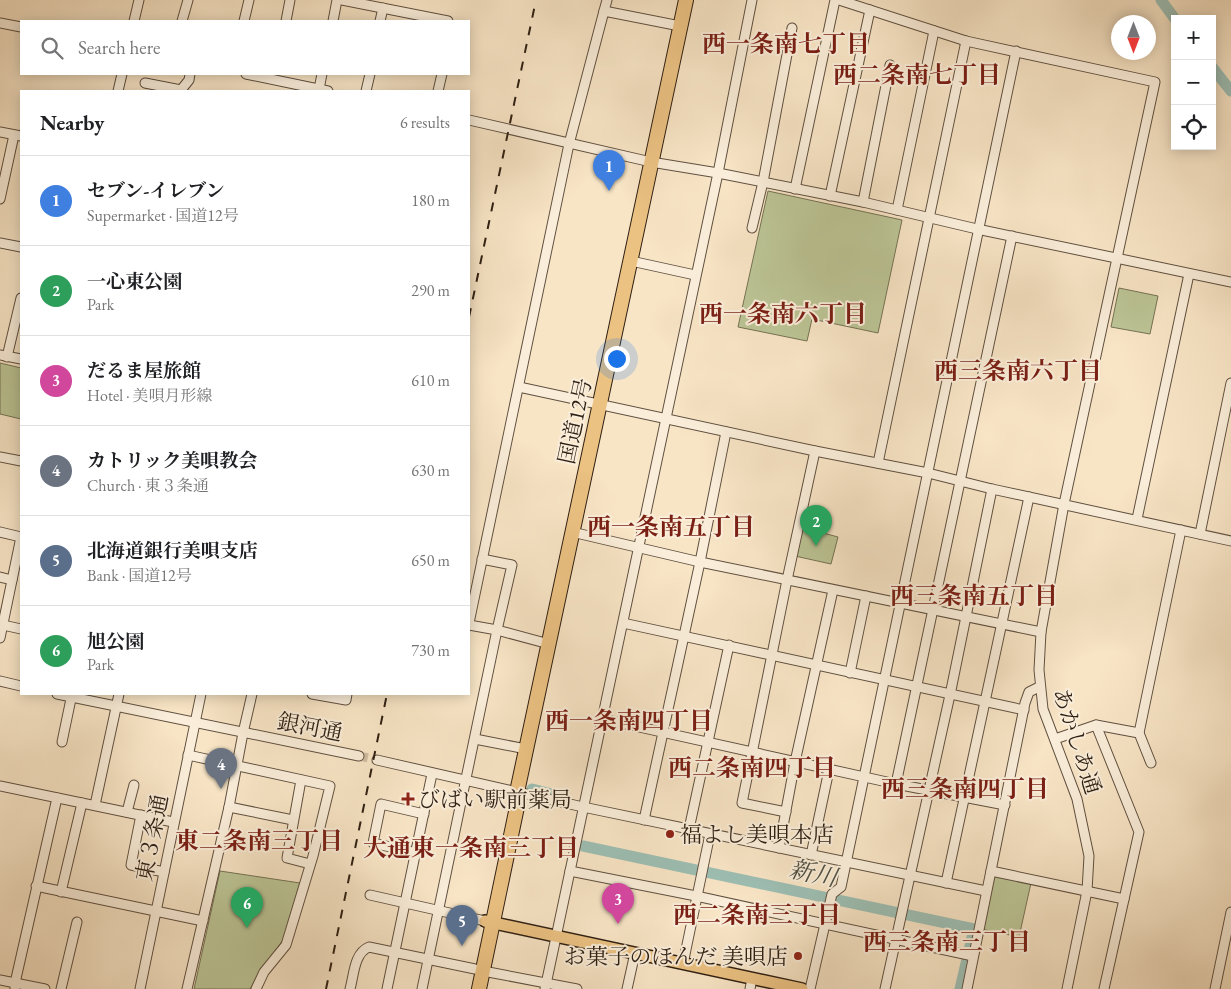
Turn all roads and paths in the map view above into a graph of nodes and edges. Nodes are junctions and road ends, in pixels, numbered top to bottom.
1 (138, 0) edge
2 (188, 0) edge
3 (249, 0) edge
4 (290, 0) edge
5 (337, 0) edge
6 (342, 0) edge
7 (606, 0) edge
8 (686, 0) edge
9 (752, 0) edge
10 (837, 0) edge
11 (383, 8) junction
12 (870, 10) junction
13 (604, 11) junction
14 (134, 20) edge
15 (182, 20) edge
16 (244, 20) edge
17 (286, 20) edge
18 (333, 20) edge
19 (380, 20) edge
20 (443, 20) edge
21 (0, 23) edge
22 (680, 26) junction
23 (20, 27) edge
24 (792, 28) dead end
25 (934, 31) junction
26 (966, 41) junction
27 (1016, 51) junction
28 (890, 65) dead end
29 (122, 75) edge
30 (190, 75) edge
31 (256, 75) edge
32 (322, 75) edge
33 (370, 75) edge
34 (442, 75) edge
35 (275, 77) edge
36 (145, 83) dead end
37 (118, 90) edge
38 (181, 90) edge
39 (181, 90) edge
40 (320, 90) edge
41 (324, 90) edge
42 (366, 90) edge
43 (438, 90) edge
44 (470, 120) edge
45 (0, 132) edge
46 (18, 136) edge
47 (569, 144) junction
48 (652, 162) junction
49 (718, 173) junction
50 (763, 182) junction
51 (795, 189) junction
52 (830, 196) junction
53 (0, 199) edge
54 (863, 202) junction
55 (897, 210) junction
56 (930, 217) junction
57 (752, 228) dead end
58 (978, 229) junction
59 (1012, 236) junction
60 (0, 243) edge
61 (20, 247) edge
62 (1118, 259) junction
63 (631, 261) junction
64 (1189, 274) junction
65 (695, 275) junction
66 (1231, 282) edge
67 (20, 301) edge
68 (4, 356) edge
69 (20, 359) edge
70 (1231, 382) edge
71 (520, 387) junction
72 (600, 404) junction
73 (666, 419) junction
74 (726, 432) junction
75 (815, 452) junction
76 (0, 457) edge
77 (20, 461) edge
78 (878, 463) junction
79 (928, 473) junction
80 (960, 482) junction
81 (992, 489) junction
82 (1029, 497) junction
83 (1064, 504) junction
84 (1137, 519) junction
85 (1181, 530) junction
86 (0, 532) edge
87 (572, 532) junction
88 (1200, 534) junction
89 (20, 537) edge
90 (1231, 541) edge
91 (20, 542) edge
92 (639, 548) junction
93 (482, 560) junction
94 (700, 562) junction
95 (0, 577) edge
96 (12, 580) junction
97 (787, 580) junction
98 (833, 590) junction
99 (866, 596) junction
100 (900, 603) junction
101 (933, 610) junction
102 (966, 617) junction
103 (470, 619) edge
104 (623, 623) junction
105 (470, 624) edge
106 (1001, 624) junction
107 (20, 629) edge
108 (497, 630) junction
109 (1, 632) edge
110 (1041, 632) junction
111 (684, 635) junction
112 (549, 644) junction
113 (729, 646) junction
114 (771, 655) junction
115 (816, 665) junction
116 (850, 673) junction
117 (0, 681) edge
118 (883, 681) junction
119 (20, 686) edge
120 (1039, 687) junction
121 (917, 688) junction
122 (72, 695) edge
123 (119, 695) edge
124 (201, 695) edge
125 (252, 695) edge
126 (318, 695) edge
127 (347, 695) edge
128 (950, 695) junction
129 (985, 702) junction
130 (117, 706) junction
131 (1024, 710) junction
132 (603, 719) junction
133 (195, 723) junction
134 (1096, 725) junction
135 (663, 732) junction
136 (242, 733) junction
137 (1139, 733) junction
138 (475, 739) junction
139 (1055, 739) junction
140 (62, 742) dead end
141 (708, 742) junction
142 (526, 749) junction
143 (752, 752) junction
144 (188, 755) junction
145 (360, 756) tunnel mouth
146 (377, 760) tunnel mouth
147 (795, 762) junction
148 (1151, 763) dead end
149 (236, 766) junction
150 (829, 770) junction
151 (432, 774) junction
152 (863, 777) junction
153 (301, 780) junction
154 (466, 780) junction
155 (896, 784) junction
156 (134, 785) dead end
157 (0, 786) edge
158 (929, 790) junction
159 (517, 792) junction
160 (966, 797) junction
161 (57, 798) junction
162 (82, 803) junction
163 (1005, 805) junction
164 (95, 806) junction
165 (229, 807) junction
166 (583, 807) junction
167 (127, 812) junction
168 (786, 812) junction
169 (424, 814) junction
170 (141, 815) junction
171 (293, 820) junction
172 (644, 820) junction
173 (173, 822) junction
174 (689, 830) junction
175 (710, 834) junction
176 (779, 848) junction
177 (416, 853) junction
178 (811, 855) junction
179 (846, 862) junction
180 (310, 864) junction
181 (570, 871) junction
182 (991, 871) junction
183 (164, 872) junction
184 (910, 876) junction
185 (946, 883) junction
186 (36, 886) junction
187 (986, 891) junction
188 (1087, 891) junction
189 (62, 892) junction
190 (370, 895) dead end
191 (696, 896) junction
192 (1124, 899) junction
193 (405, 903) junction
194 (438, 911) junction
195 (156, 912) junction
196 (1231, 912) edge
197 (202, 921) junction
198 (77, 922) dead end
199 (488, 922) junction
200 (825, 924) junction
201 (556, 937) junction
202 (896, 939) junction
203 (395, 953) junction
204 (635, 954) junction
205 (973, 956) junction
206 (428, 960) junction
207 (683, 964) junction
208 (479, 970) junction
209 (0, 980) edge
210 (751, 984) edge
211 (15, 986) edge
212 (546, 986) edge
213 (45, 989) edge
214 (61, 989) edge
215 (140, 989) edge
216 (187, 989) edge
217 (256, 989) edge
218 (350, 989) edge
219 (387, 989) edge
220 (422, 989) edge
221 (471, 989) edge
222 (478, 989) edge
223 (577, 989) edge
224 (627, 989) edge
225 (802, 989) edge
226 (810, 989) edge
227 (885, 989) edge
228 (966, 989) edge
229 (1067, 989) edge
230 (1104, 989) edge
231 (1215, 989) edge

1 - 14 street
2 - 15 street
3 - 16 street
4 - 17 street
5 - 18 street
6 - 11 street
7 - 13 street
8 - 22 highway, 国道12号
9 - 49 street
10 - 12 street
10 - 51 street
11 - 19 street
11 - 20 street
12 - 25 street
12 - 52 street
13 - 22 street
13 - 47 street
21 - 23 street
22 - 48 highway, 国道12号
24 - 50 street
25 - 26 street
25 - 55 street
26 - 27 street
26 - 56 street
27 - 58 street
27 - 62 street, あかしあ通
28 - 54 street
29 - 37 street
30 - 38 street
31 - 35 street
32 - 41 street
33 - 42 street
34 - 43 street
35 - 40 street
36 - 39 street
44 - 47 street
45 - 46 street
46 - 53 street
47 - 48 street
47 - 71 street
48 - 49 street
48 - 63 highway, 国道12号
49 - 50 street
49 - 65 street
50 - 51 street
50 - 57 street
51 - 52 street
52 - 54 street
54 - 55 street
55 - 56 street
56 - 58 street
56 - 78 street
58 - 59 street
58 - 79 street
59 - 62 street
59 - 80 street
60 - 61 street
62 - 64 street
62 - 83 street, あかしあ通
63 - 65 street
63 - 72 highway, 国道12号
64 - 66 street
64 - 84 street
65 - 73 street
67 - 68 street
68 - 69 street
70 - 88 street
71 - 72 street
71 - 93 street
72 - 73 street
72 - 87 highway, 国道12号
73 - 74 street
73 - 92 street
74 - 75 street
74 - 94 street
75 - 78 street
75 - 97 street
76 - 77 street
78 - 79 street
79 - 80 street
79 - 100 street
80 - 81 street
80 - 101 street
81 - 82 street
81 - 102 street
82 - 83 street
82 - 106 street
83 - 84 street
83 - 110 street, あかしあ通
84 - 85 street
85 - 88 street
85 - 137 street
86 - 89 street
87 - 92 street
87 - 112 highway, 国道12号
88 - 90 street
91 - 96 street
92 - 94 street
92 - 104 street
93 - 103 street
93 - 108 street
94 - 97 street
94 - 111 street
95 - 96 street
96 - 109 street
97 - 98 street
97 - 114 street
98 - 99 street
98 - 115 street
99 - 100 street
99 - 116 street
100 - 101 street
100 - 118 street
101 - 102 street
101 - 121 street
102 - 106 street
102 - 128 street
104 - 111 street
104 - 132 street
105 - 108 street
106 - 110 street
106 - 129 street
107 - 109 street
108 - 112 street
108 - 138 street
110 - 120 street, あかしあ通
111 - 113 street
111 - 135 street
112 - 142 highway, 国道12号
113 - 114 street
113 - 141 street
114 - 115 street
114 - 143 street
115 - 116 street
115 - 147 street
116 - 118 street
117 - 119 street
118 - 121 street
118 - 152 street
120 - 131 street
120 - 139 street, あかしあ通
121 - 128 street
121 - 155 street
122 - 130 street, 銀河通
122 - 140 street
123 - 130 street
124 - 133 street, 東３条通
125 - 136 street
126 - 127 street
128 - 129 street
128 - 158 street
129 - 131 street
129 - 160 street
130 - 133 street, 銀河通
130 - 164 street
131 - 163 street
132 - 135 street
132 - 166 street
133 - 136 street, 銀河通
133 - 144 street, 東３条通
134 - 137 street
134 - 139 street
134 - 192 street
135 - 141 street
135 - 172 street
136 - 145 street, 銀河通
136 - 149 street
137 - 148 street
138 - 142 street
138 - 154 street
139 - 188 street, あかしあ通
141 - 143 street
141 - 174 street
142 - 159 highway, 国道12号
143 - 147 street
143 - 168 street
144 - 149 street
144 - 173 street, 東３条通
146 - 151 street
147 - 150 street
147 - 168 street
149 - 153 street
149 - 165 street
150 - 152 street
150 - 178 street
151 - 154 street
151 - 169 street
152 - 155 street
152 - 179 street
153 - 171 street
153 - 180 street
154 - 159 street
154 - 194 street
155 - 158 street
156 - 167 street
157 - 161 street
158 - 160 street
158 - 184 street
159 - 166 street
159 - 199 highway, 国道12号
160 - 163 street
160 - 185 street
161 - 162 street
161 - 186 street
162 - 164 street
162 - 189 street
163 - 182 street
164 - 167 street
165 - 171 street
165 - 197 street
166 - 172 street
166 - 181 street
167 - 170 street
168 - 176 street
169 - 177 street
169 - 177 street
170 - 173 street
170 - 183 street
171 - 180 street
172 - 174 street
173 - 183 street, 東３条通
174 - 175 street
175 - 176 street
175 - 191 street
176 - 178 street
177 - 193 street
178 - 179 street
179 - 184 street
179 - 200 street
180 - 217 street
181 - 191 street
181 - 201 street
182 - 187 street
182 - 188 street
183 - 195 street, 東３条通
184 - 185 street
184 - 202 street
185 - 187 street
186 - 189 street
186 - 211 street
187 - 205 street
188 - 192 street
188 - 229 street, あかしあ通
189 - 195 street
190 - 193 street
191 - 200 street
191 - 207 street
192 - 230 street
193 - 194 street
193 - 203 street
194 - 199 street
194 - 206 street
195 - 197 street
195 - 215 street, 東３条通
196 - 231 street
197 - 216 street
198 - 214 street
199 - 201 main road
199 - 208 highway, 国道12号
200 - 202 street
200 - 226 street
201 - 204 main road
201 - 212 street
202 - 205 street
202 - 227 street
203 - 206 street
203 - 218 street
203 - 219 street
204 - 207 main road
204 - 224 street
205 - 228 street
206 - 208 street
206 - 220 street
207 - 210 main road
208 - 212 street
208 - 221 highway, 国道12号
208 - 222 highway, 国道12号
209 - 211 street
210 - 225 main road
211 - 213 street
212 - 223 street

